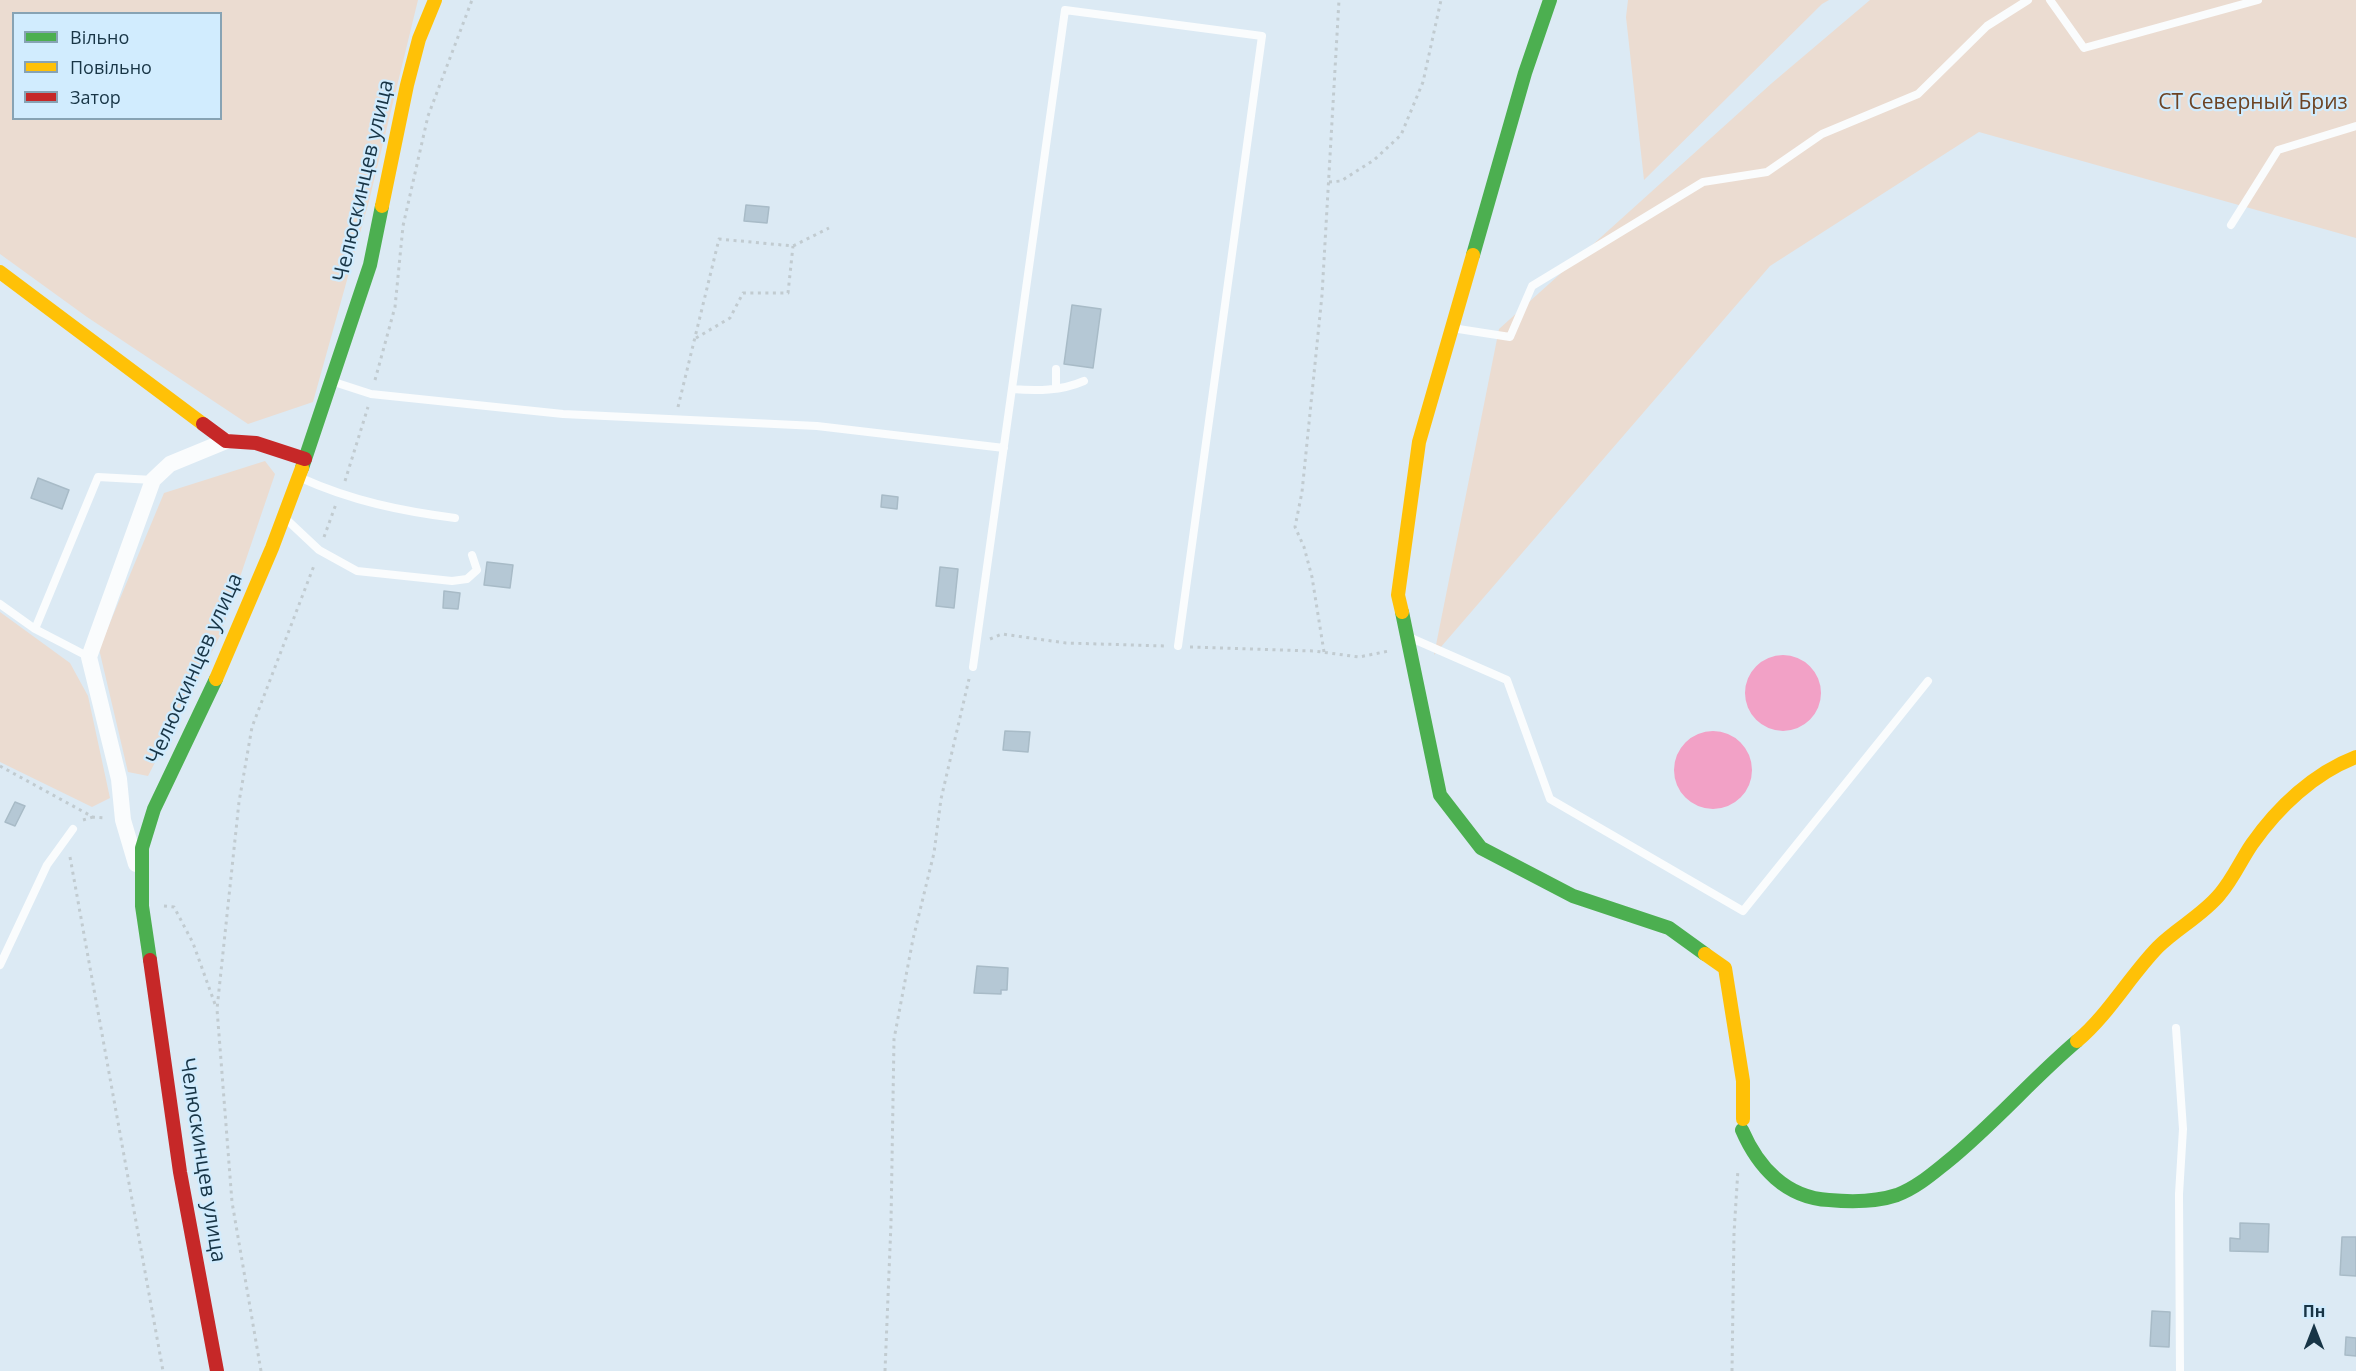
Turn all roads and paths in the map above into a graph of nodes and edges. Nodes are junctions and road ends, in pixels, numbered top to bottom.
1 (435, 0) edge
2 (472, 0) edge
3 (1339, 0) edge
4 (1441, 0) edge
5 (1550, 0) edge
6 (2028, 0) edge
7 (2050, 0) edge
8 (2258, 0) edge
9 (2356, 126) edge
10 (1328, 183) junction
11 (2231, 225) dead end
12 (830, 228) dead end
13 (793, 246) junction
14 (0, 272) edge
15 (1451, 328) junction
16 (696, 338) junction
17 (1056, 369) dead end
18 (331, 381) junction
19 (1084, 381) dead end
20 (1056, 388) junction
21 (1012, 389) junction
22 (371, 394) junction
23 (675, 418) junction
24 (226, 441) junction
25 (1004, 448) junction
26 (304, 459) junction
27 (298, 477) junction
28 (153, 480) junction
29 (340, 494) junction
30 (283, 517) junction
31 (455, 518) dead end
32 (319, 550) junction
33 (472, 555) dead end
34 (0, 604) edge
35 (35, 629) junction
36 (1407, 642) junction
37 (1178, 646) junction
38 (1324, 652) junction
39 (89, 657) junction
40 (973, 667) junction
41 (1928, 681) dead end
42 (2356, 757) edge
43 (0, 766) edge
44 (93, 817) junction
45 (123, 820) junction
46 (73, 829) junction
47 (141, 882) junction
48 (158, 905) dead end
49 (0, 965) edge
50 (217, 1009) junction
51 (2176, 1028) dead end
52 (1739, 1163) dead end
53 (163, 1371) edge
54 (217, 1371) edge
55 (261, 1371) edge
56 (885, 1371) edge
57 (1732, 1371) edge
58 (2180, 1371) edge

1 - 18 street, Челюскинцев улица
2 - 22 path
3 - 10 path
4 - 10 path
5 - 15 street
6 - 15 lane
7 - 8 lane
9 - 11 lane
10 - 38 path
12 - 13 path
13 - 16 path
13 - 16 path
14 - 24 street
15 - 36 street
16 - 23 path
17 - 20 lane
18 - 22 lane
18 - 26 street, Челюскинцев улица
19 - 20 lane
20 - 21 lane
21 - 25 lane
21 - 37 lane
22 - 23 lane
22 - 29 path
23 - 25 lane
24 - 26 street
24 - 28 street
25 - 40 lane
26 - 27 street, Челюскинцев улица
27 - 29 lane
27 - 30 street, Челюскинцев улица
28 - 35 lane
28 - 39 street
29 - 31 lane
29 - 32 path
30 - 32 lane
30 - 47 street, Челюскинцев улица
32 - 33 lane
32 - 50 path
34 - 35 lane
35 - 39 lane
36 - 38 path
36 - 41 lane
36 - 42 street
37 - 38 path
37 - 40 path
39 - 45 street
40 - 56 path
43 - 44 path
44 - 45 path
44 - 46 path
45 - 47 street
46 - 49 lane
46 - 53 path
47 - 54 street, Челюскинцев улица
48 - 50 path
50 - 55 path
51 - 58 lane
52 - 57 path

